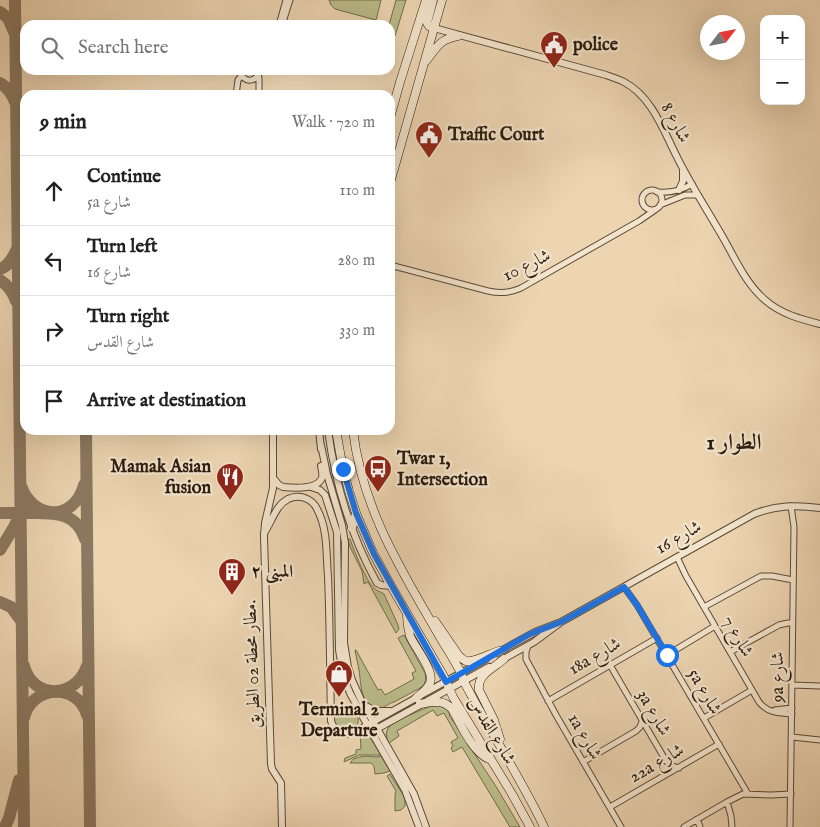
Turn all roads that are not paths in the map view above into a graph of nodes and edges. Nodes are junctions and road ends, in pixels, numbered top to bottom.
1 (286, 0) edge
2 (290, 0) edge
3 (426, 0) edge
4 (433, 0) edge
5 (442, 0) edge
6 (282, 20) edge
7 (283, 20) edge
8 (434, 28) junction
9 (458, 36) junction
10 (423, 65) junction
11 (240, 75) edge
12 (242, 75) edge
13 (257, 75) edge
14 (259, 75) edge
15 (238, 90) edge
16 (259, 90) edge
17 (395, 100) edge
18 (395, 166) edge
19 (684, 170) junction
20 (692, 184) junction
21 (679, 190) junction
22 (656, 192) junction
23 (698, 194) junction
24 (643, 205) junction
25 (660, 205) junction
26 (655, 210) junction
27 (639, 221) junction
28 (395, 266) edge
29 (820, 324) edge
30 (273, 435) edge
31 (320, 435) edge
32 (329, 435) edge
33 (337, 435) edge
34 (355, 435) edge
35 (321, 445) junction
36 (334, 461) junction
37 (343, 469) junction
38 (273, 478) junction
39 (311, 487) junction
40 (794, 506) junction
41 (820, 508) edge
42 (356, 513) junction
43 (352, 528) junction
44 (264, 533) junction
45 (675, 558) junction
46 (793, 580) junction
47 (391, 586) junction
48 (626, 586) junction
49 (704, 608) junction
50 (425, 610) junction
51 (407, 614) junction
52 (561, 622) junction
53 (792, 623) junction
54 (715, 626) junction
55 (656, 638) junction
56 (528, 646) junction
57 (500, 651) junction
58 (730, 652) junction
59 (515, 653) junction
60 (667, 655) junction
61 (504, 659) junction
62 (526, 659) junction
63 (610, 665) junction
64 (462, 677) junction
65 (447, 685) junction
66 (792, 685) junction
67 (820, 686) edge
68 (752, 690) junction
69 (418, 701) junction
70 (548, 701) junction
71 (363, 705) junction
72 (394, 711) junction
73 (792, 711) junction
74 (704, 718) junction
75 (390, 721) junction
76 (642, 721) junction
77 (372, 727) junction
78 (792, 740) junction
79 (820, 740) edge
80 (385, 741) junction
81 (719, 744) junction
82 (503, 750) junction
83 (491, 760) junction
84 (583, 762) junction
85 (678, 768) junction
86 (748, 794) junction
87 (790, 796) junction
88 (727, 802) junction
89 (610, 807) junction
90 (697, 820) junction
91 (282, 827) edge
92 (419, 827) edge
93 (426, 827) edge
94 (530, 827) edge
95 (544, 827) edge
96 (621, 827) edge
97 (684, 827) edge
98 (700, 827) edge
99 (732, 827) edge
100 (790, 827) edge

1 - 6 street
2 - 7 street
3 - 17 main road
4 - 8 main road
5 - 8 main road
8 - 9 street, شارع 8
8 - 10 main road
9 - 10 main road
9 - 19 street, شارع 8
10 - 18 main road
11 - 15 street
12 - 13 street
14 - 16 street
19 - 20 street, شارع 8
19 - 21 street
20 - 21 street
20 - 23 street, شارع 8
21 - 22 street
22 - 24 street
22 - 25 street
23 - 25 street
23 - 29 street, شارع 8
24 - 26 street
24 - 27 street
25 - 26 street
26 - 27 street, شارع 10
27 - 28 street, شارع 10
30 - 38 street, مطار محطة 02 الطريق.
31 - 35 street
32 - 36 street
33 - 37 main road, شارع القدس
34 - 50 main road, شارع القدس
35 - 39 street
35 - 71 street
36 - 37 main road
36 - 43 street
37 - 42 main road, شارع القدس
38 - 39 street
38 - 44 street, مطار محطة 02 الطريق.
39 - 77 street
40 - 41 street, شارع 16
40 - 45 street, شارع 16
40 - 46 street, 9a شارع
42 - 43 main road
42 - 47 main road, شارع القدس
43 - 47 street
44 - 77 street
44 - 91 street, مطار محطة 02 الطريق.
45 - 48 street, شارع 16
45 - 49 street, شارع 7
46 - 49 street
46 - 53 street, 9a شارع
47 - 51 main road, شارع القدس
48 - 52 street, شارع 16
48 - 55 street, 5a شارع
49 - 54 street, شارع 7
50 - 57 main road
50 - 64 main road, شارع القدس
51 - 65 main road, شارع القدس
51 - 69 main road
52 - 56 street, شارع 16
52 - 57 street, شارع 16
53 - 58 street
53 - 66 street, 9a شارع
54 - 58 street, شارع 7
54 - 60 street
55 - 60 street, 5a شارع
55 - 63 street, 18a شارع
56 - 59 street, شارع 16
56 - 62 street
57 - 64 street, شارع 16
58 - 68 street, شارع 7
59 - 61 street, شارع 16
59 - 62 street
60 - 74 street, 5a شارع
61 - 64 street, شارع 16
61 - 82 main road
62 - 70 street, 1a شارع
63 - 70 street, 18a شارع
63 - 76 street, 3a شارع
64 - 65 street, شارع 16
64 - 82 main road, شارع القدس
65 - 69 street
65 - 83 main road, شارع القدس
66 - 67 street
66 - 73 street, 9a شارع
68 - 73 street, شارع 7
68 - 74 street
69 - 72 street
69 - 75 street
69 - 83 main road
70 - 84 street, 1a شارع
71 - 72 street
71 - 77 street
72 - 77 street
73 - 78 street, 9a شارع
74 - 81 street, 5a شارع
75 - 77 street
75 - 80 street
76 - 84 street
76 - 85 street, 3a شارع
77 - 80 street
77 - 92 street
78 - 79 street
78 - 87 street, 9a شارع
80 - 93 street
81 - 85 street, 22a شارع
81 - 86 street, 5a شارع
82 - 95 main road, شارع القدس
83 - 94 main road, شارع القدس
84 - 89 street, 1a شارع
85 - 89 street, 22a شارع
86 - 87 street
86 - 88 street
87 - 100 street, 9a شارع
88 - 90 street
88 - 99 street
89 - 96 street, 1a شارع
90 - 97 street
90 - 98 street

